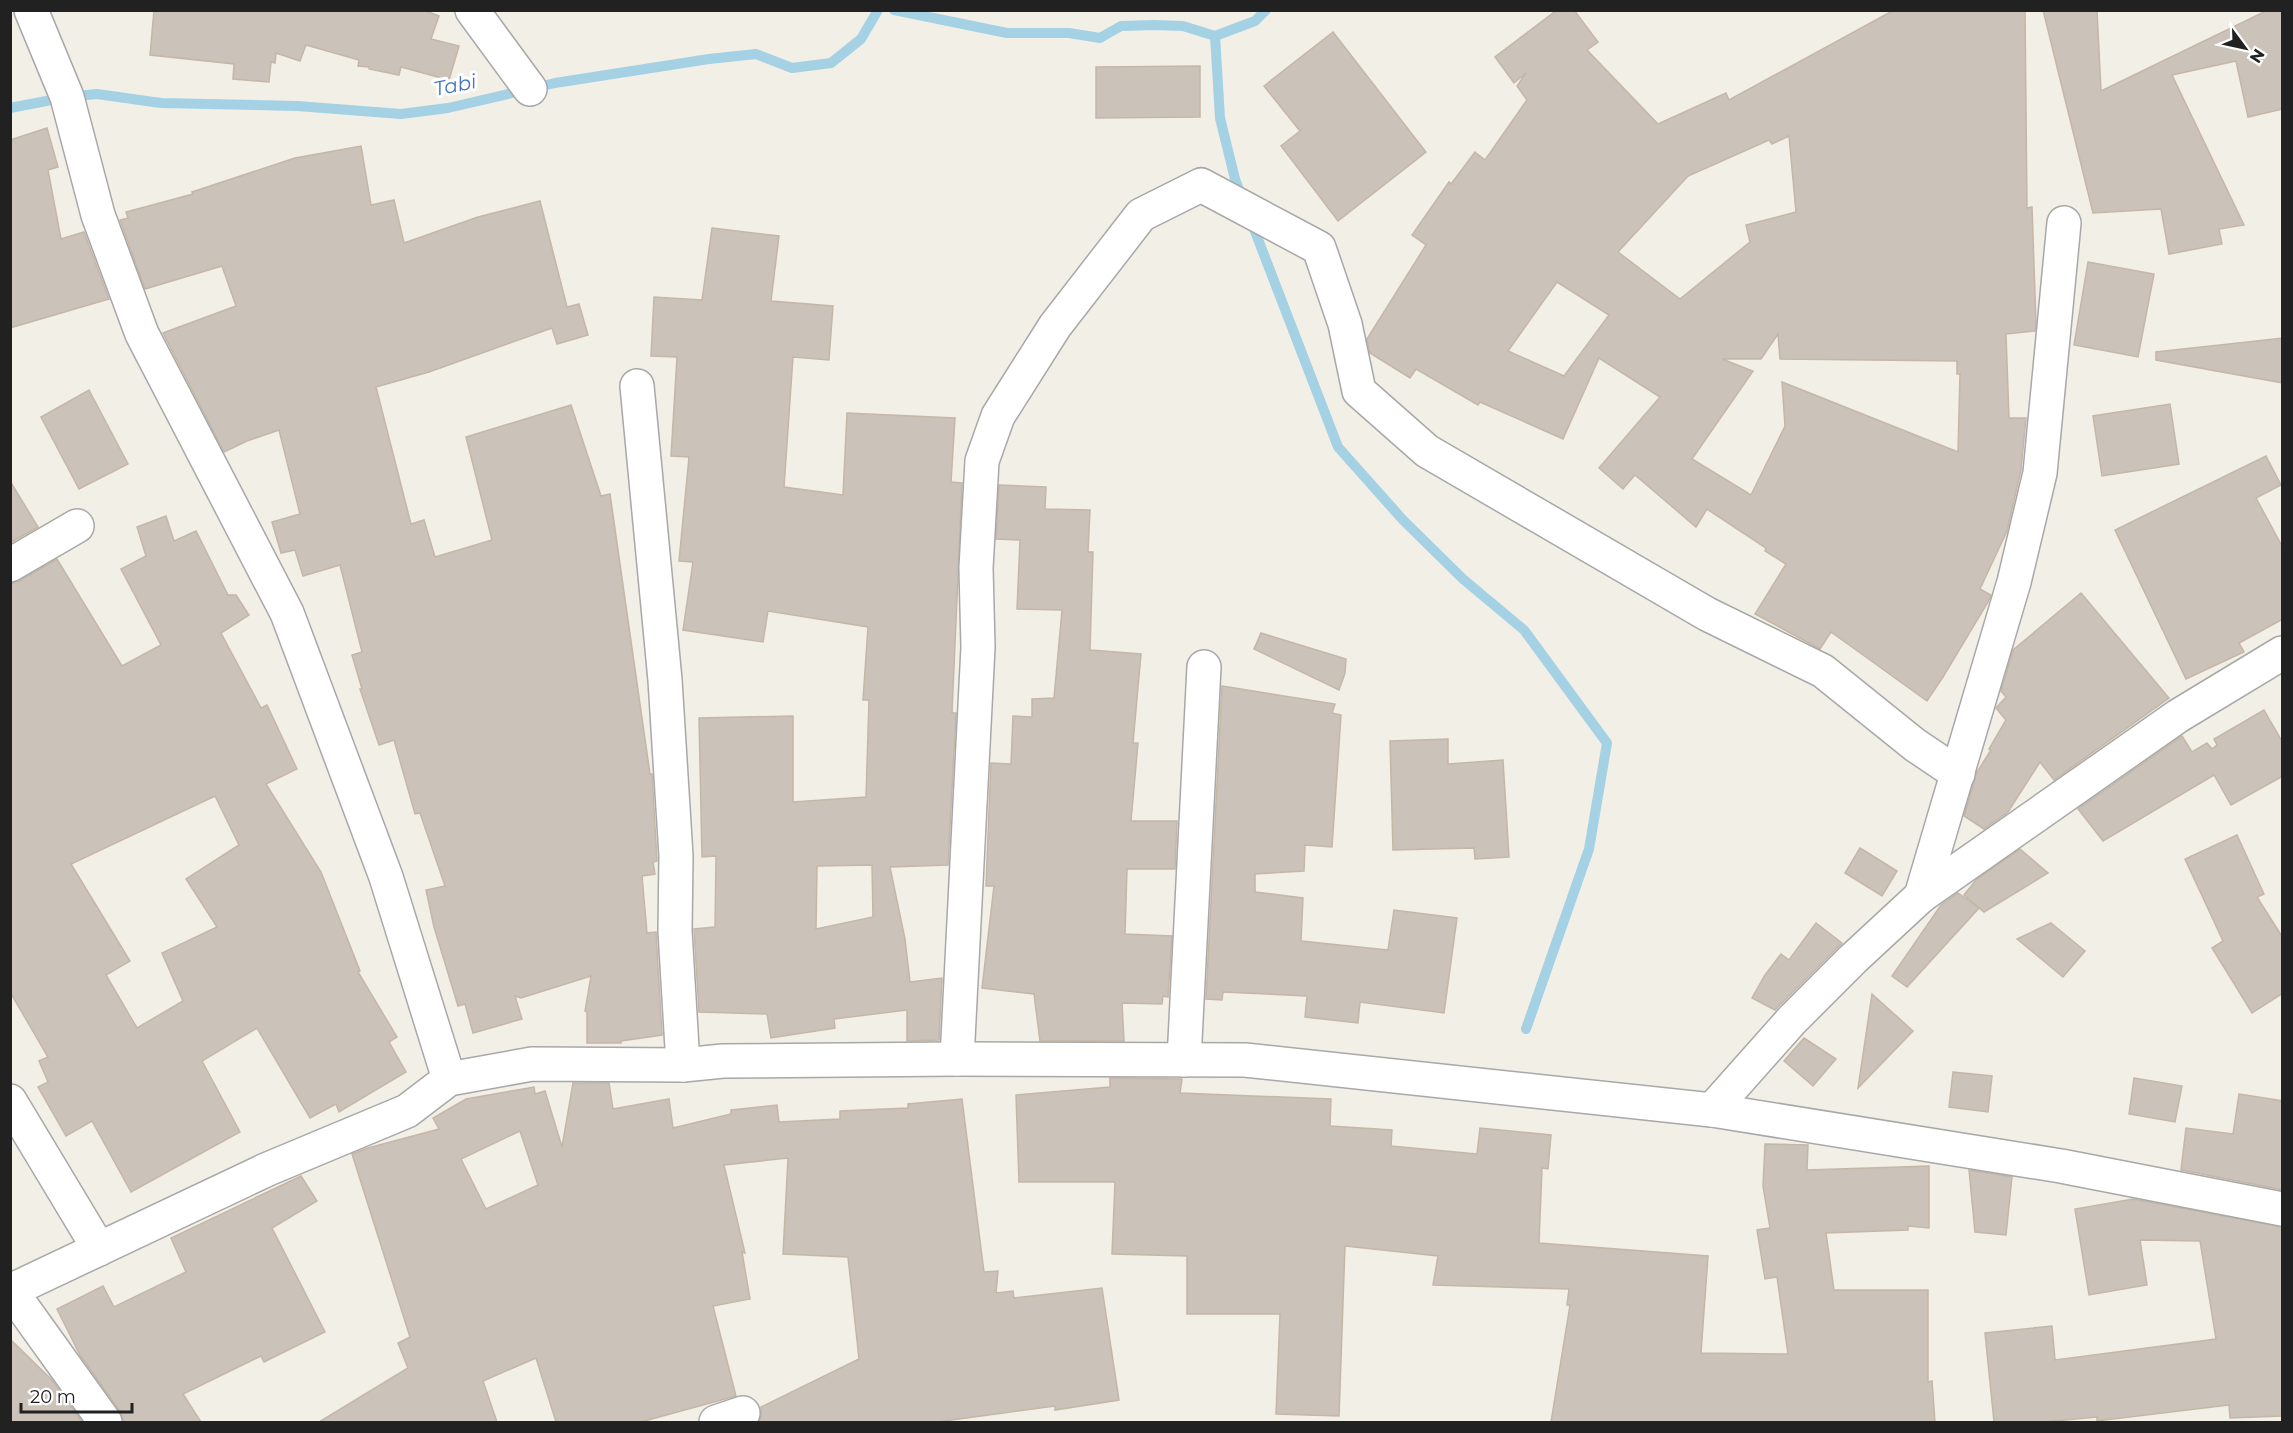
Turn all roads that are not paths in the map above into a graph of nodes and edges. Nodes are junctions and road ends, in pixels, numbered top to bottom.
1 (31, 10) edge
2 (472, 10) edge
3 (530, 89) dead end
4 (2064, 223) dead end
5 (637, 386) dead end
6 (77, 526) dead end
7 (10, 565) edge
8 (2283, 653) edge
9 (1204, 667) dead end
10 (1958, 774) junction
11 (1921, 896) junction
12 (957, 1059) junction
13 (1184, 1060) junction
14 (683, 1065) junction
15 (449, 1079) junction
16 (10, 1101) edge
17 (1712, 1110) junction
18 (2283, 1209) edge
19 (99, 1249) junction
20 (11, 1291) edge
21 (105, 1422) edge

1 - 15 street
2 - 3 street
4 - 10 street
5 - 14 street
6 - 7 street
8 - 11 street
9 - 13 street
10 - 11 street
10 - 12 street
11 - 17 street
12 - 13 street
12 - 14 street
13 - 17 street
14 - 15 street
15 - 19 street
16 - 19 street
17 - 18 street
19 - 20 street
20 - 21 street

